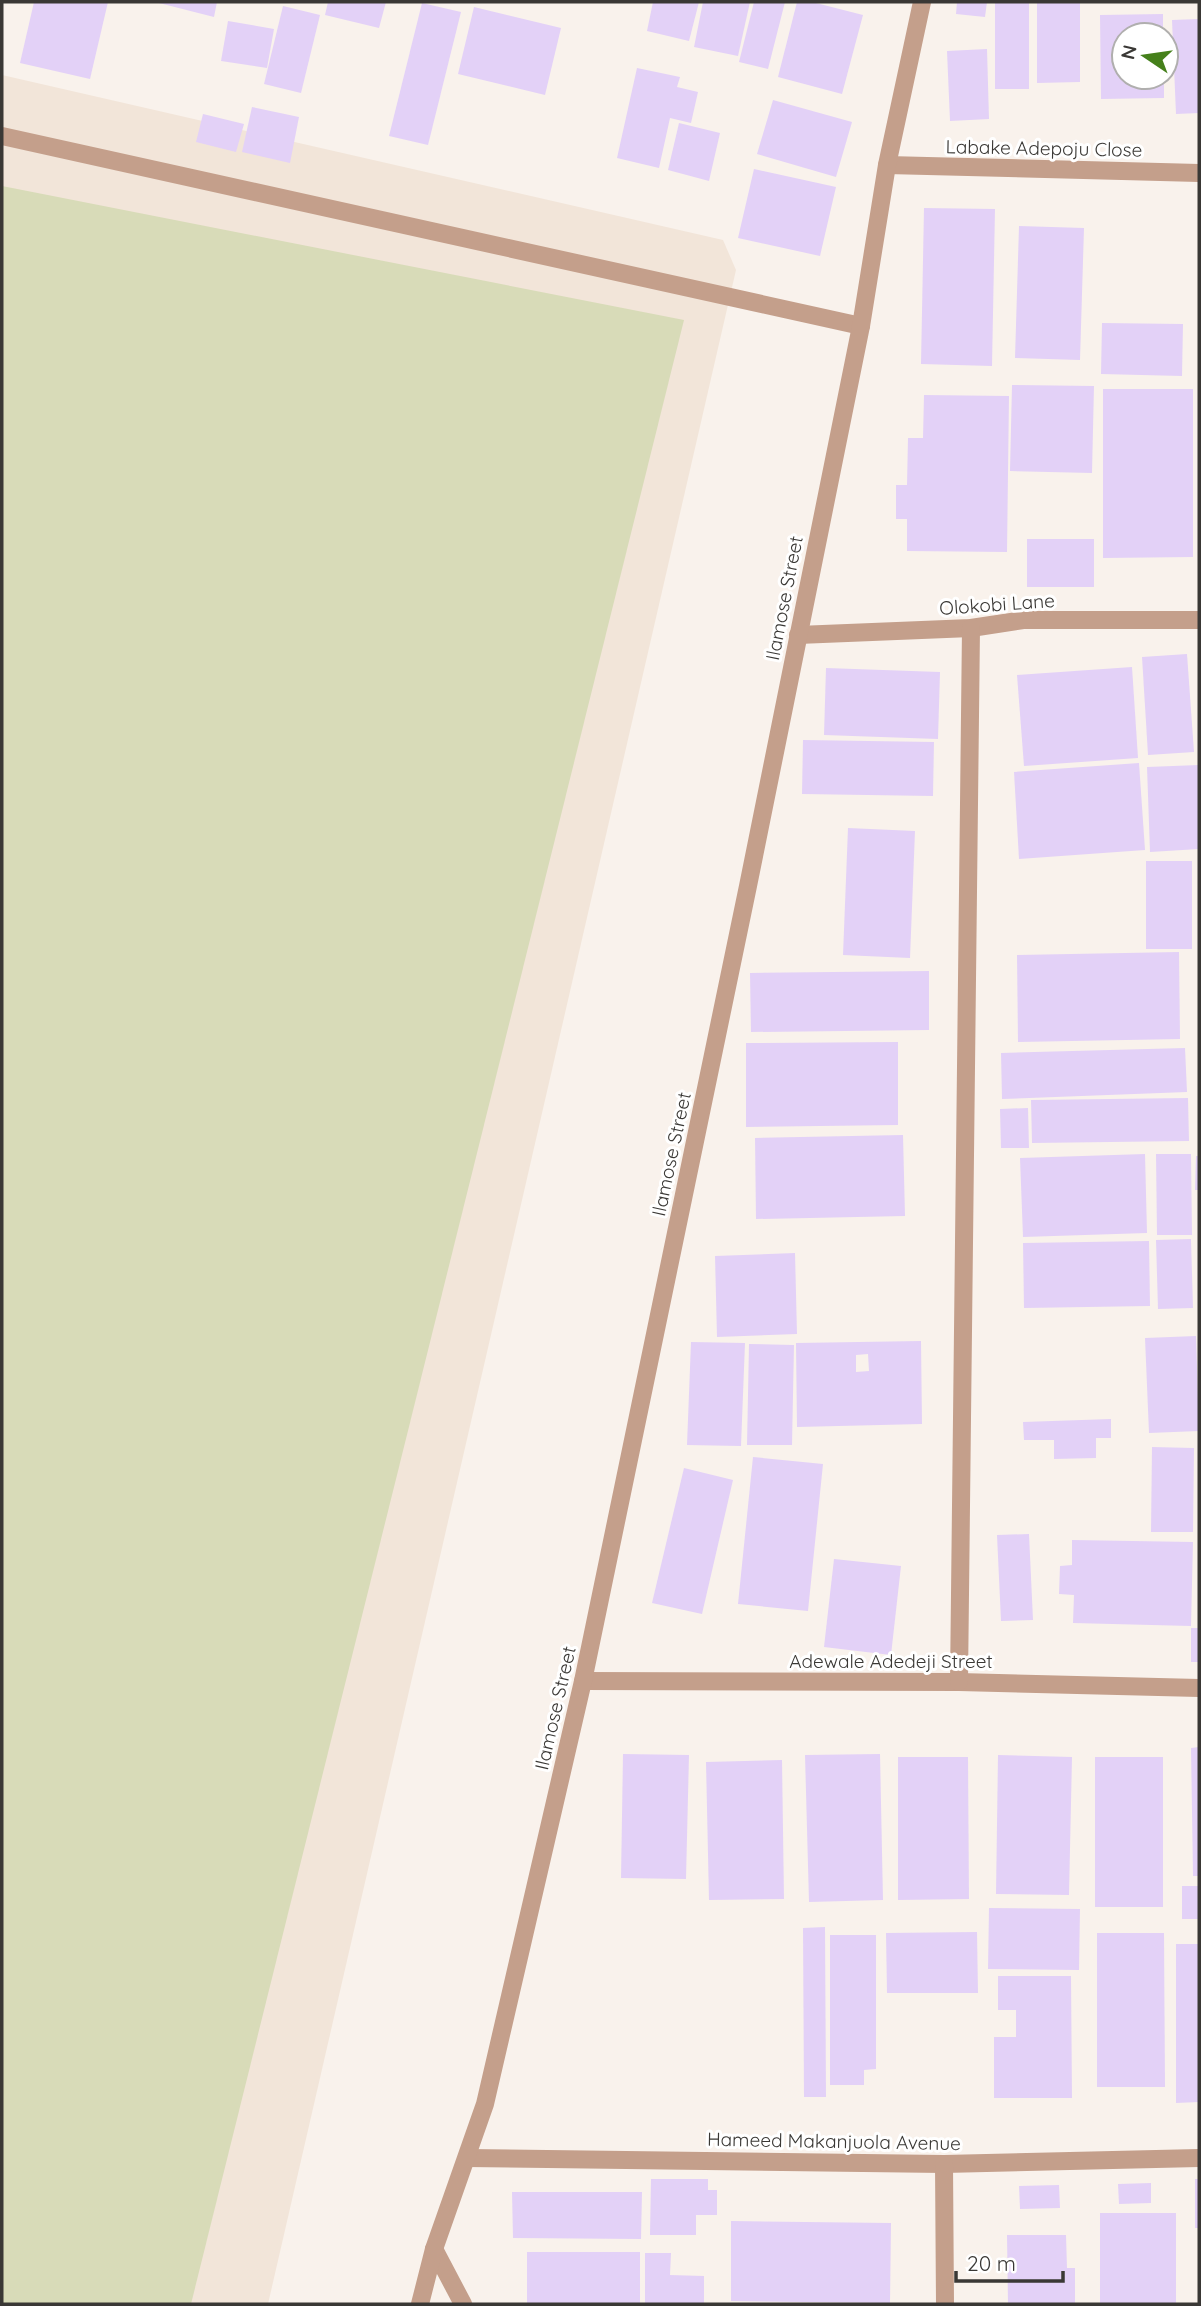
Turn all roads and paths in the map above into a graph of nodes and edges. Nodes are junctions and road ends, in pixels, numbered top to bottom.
1 (922, 2) edge
2 (2, 135) edge
3 (887, 165) junction
4 (1199, 173) edge
5 (861, 326) junction
6 (1199, 620) edge
7 (971, 628) junction
8 (798, 635) junction
9 (583, 1681) junction
10 (959, 1682) junction
11 (1199, 1688) edge
12 (467, 2158) junction
13 (1199, 2158) edge
14 (944, 2164) junction
15 (434, 2249) junction
16 (420, 2304) edge
17 (463, 2304) edge
18 (945, 2304) edge

1 - 3 street, Ilamose Street
2 - 5 street
3 - 4 street, Labake Adepoju Close
3 - 5 street, Ilamose Street
5 - 8 street, Ilamose Street
6 - 7 street, Olokobi Lane
7 - 8 street, Olokobi Lane
7 - 10 street
8 - 9 street, Ilamose Street
9 - 10 street, Adewale Adedeji Street
9 - 12 street, Ilamose Street
10 - 11 street, Adewale Adedeji Street
12 - 14 street, Hameed Makanjuola Avenue
12 - 15 street, Ilamose Street
13 - 14 street, Hameed Makanjuola Avenue
14 - 18 street
15 - 16 street, Ilamose Street
15 - 17 street

